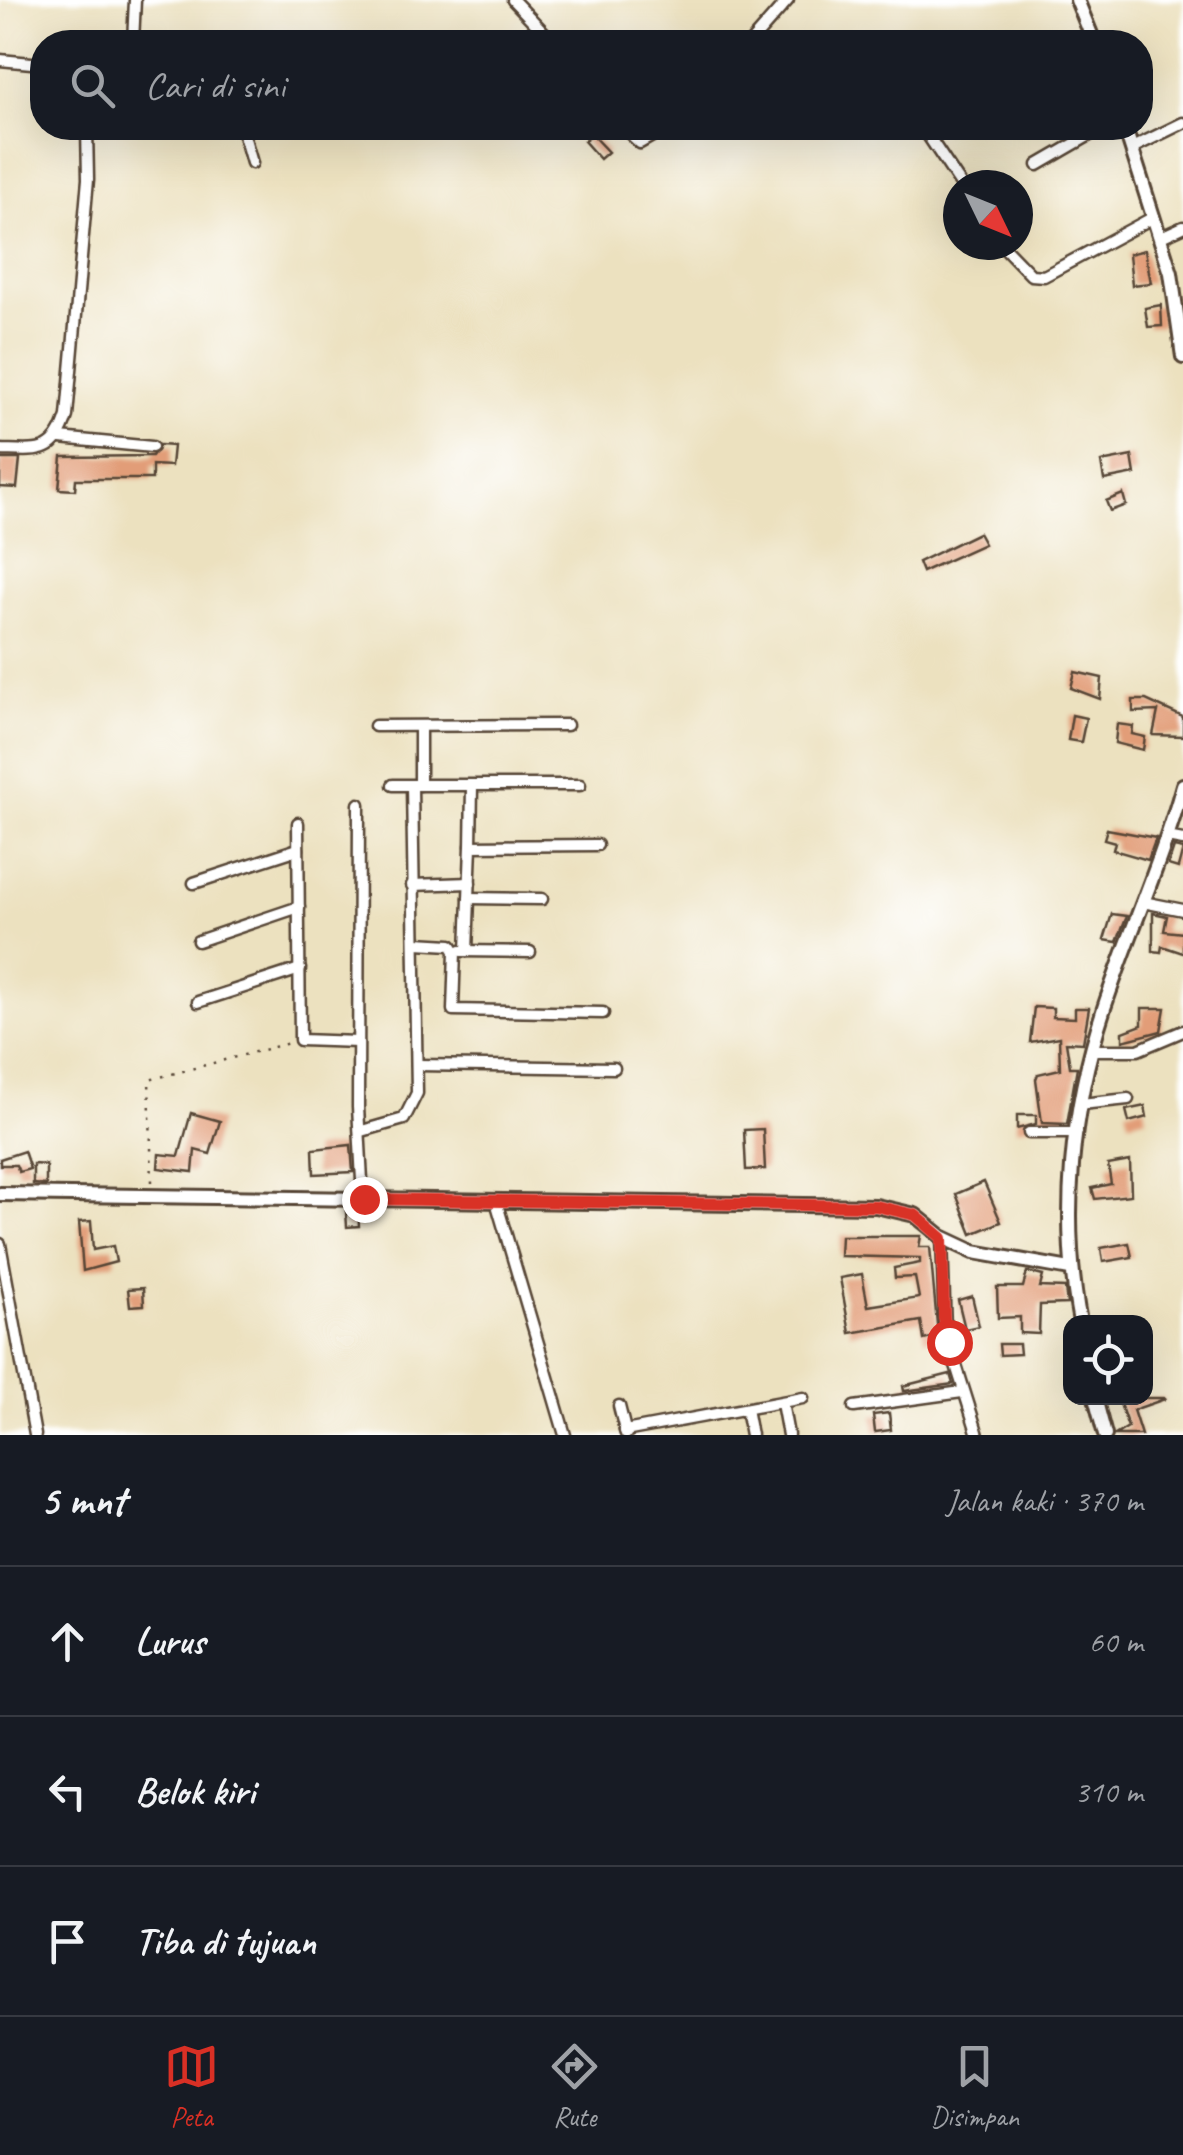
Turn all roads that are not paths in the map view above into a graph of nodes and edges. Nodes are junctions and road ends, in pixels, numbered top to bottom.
1 (135, 0) edge
2 (513, 0) edge
3 (788, 0) edge
4 (1077, 0) edge
5 (134, 30) edge
6 (541, 30) edge
7 (762, 30) edge
8 (1089, 30) edge
9 (0, 60) edge
10 (30, 63) edge
11 (1183, 123) edge
12 (1153, 138) edge
13 (87, 140) edge
14 (245, 140) edge
15 (931, 140) edge
16 (1081, 140) edge
17 (1129, 140) edge
18 (1148, 140) edge
19 (1132, 148) junction
20 (252, 163) dead end
21 (1038, 165) dead end
22 (951, 170) edge
23 (1154, 217) junction
24 (1183, 227) edge
25 (1161, 236) junction
26 (1016, 260) edge
27 (1183, 357) edge
28 (60, 438) junction
29 (152, 446) dead end
30 (0, 450) edge
31 (568, 724) dead end
32 (375, 726) dead end
33 (420, 728) junction
34 (393, 785) dead end
35 (580, 785) dead end
36 (416, 786) junction
37 (472, 786) junction
38 (1183, 786) edge
39 (359, 804) dead end
40 (298, 823) dead end
41 (1167, 837) junction
42 (1183, 840) edge
43 (597, 845) dead end
44 (472, 846) junction
45 (298, 849) junction
46 (194, 883) dead end
47 (470, 883) junction
48 (412, 886) junction
49 (468, 898) junction
50 (542, 899) dead end
51 (1143, 902) junction
52 (299, 907) junction
53 (1183, 910) edge
54 (198, 941) dead end
55 (417, 943) junction
56 (461, 951) junction
57 (530, 952) dead end
58 (300, 969) junction
59 (198, 1002) dead end
60 (603, 1013) dead end
61 (1183, 1032) edge
62 (358, 1042) junction
63 (1092, 1050) junction
64 (417, 1065) junction
65 (614, 1068) dead end
66 (1128, 1098) dead end
67 (1081, 1104) junction
68 (362, 1132) junction
69 (1029, 1133) dead end
70 (1076, 1133) junction
71 (0, 1194) edge
72 (364, 1199) junction
73 (496, 1201) junction
74 (942, 1238) junction
75 (0, 1244) edge
76 (1070, 1269) junction
77 (1079, 1315) edge
78 (962, 1392) junction
79 (803, 1398) dead end
80 (782, 1403) junction
81 (1097, 1405) edge
82 (619, 1406) dead end
83 (854, 1407) dead end
84 (746, 1410) junction
85 (626, 1433) edge
86 (35, 1435) edge
87 (564, 1435) edge
88 (751, 1435) edge
89 (788, 1435) edge
90 (978, 1435) edge
91 (1104, 1435) edge

1 - 5 street
2 - 6 street
3 - 7 street
4 - 8 street
9 - 10 street
11 - 12 street
13 - 28 street
14 - 20 street
15 - 22 street
16 - 21 street
17 - 19 street
18 - 19 street
19 - 23 street
23 - 25 street
23 - 26 street
24 - 25 street
25 - 27 street
28 - 29 street
28 - 30 street
31 - 33 street
32 - 33 street
33 - 36 street
34 - 36 street
35 - 37 street
36 - 37 street
36 - 48 street
37 - 44 street
38 - 41 street
39 - 62 street
40 - 45 street
41 - 42 street
41 - 51 street
43 - 44 street
44 - 47 street
45 - 46 street
45 - 52 street
47 - 48 street
47 - 49 street
48 - 55 street
49 - 50 street
49 - 56 street
51 - 53 street
51 - 63 street
52 - 54 street
52 - 58 street
55 - 56 street
55 - 64 street
56 - 57 street
56 - 60 street
58 - 59 street
58 - 62 street
61 - 63 street
62 - 68 street
63 - 67 street
64 - 65 street
64 - 68 street
66 - 67 street
67 - 70 street
68 - 72 street
69 - 70 street
70 - 76 street
71 - 72 street
72 - 73 street
73 - 74 street
73 - 87 street
74 - 76 street
74 - 78 street
75 - 86 street
76 - 77 street
78 - 83 street
78 - 90 street
79 - 80 street
80 - 84 street
80 - 89 street
81 - 91 street
82 - 85 street
84 - 85 street
84 - 88 street

